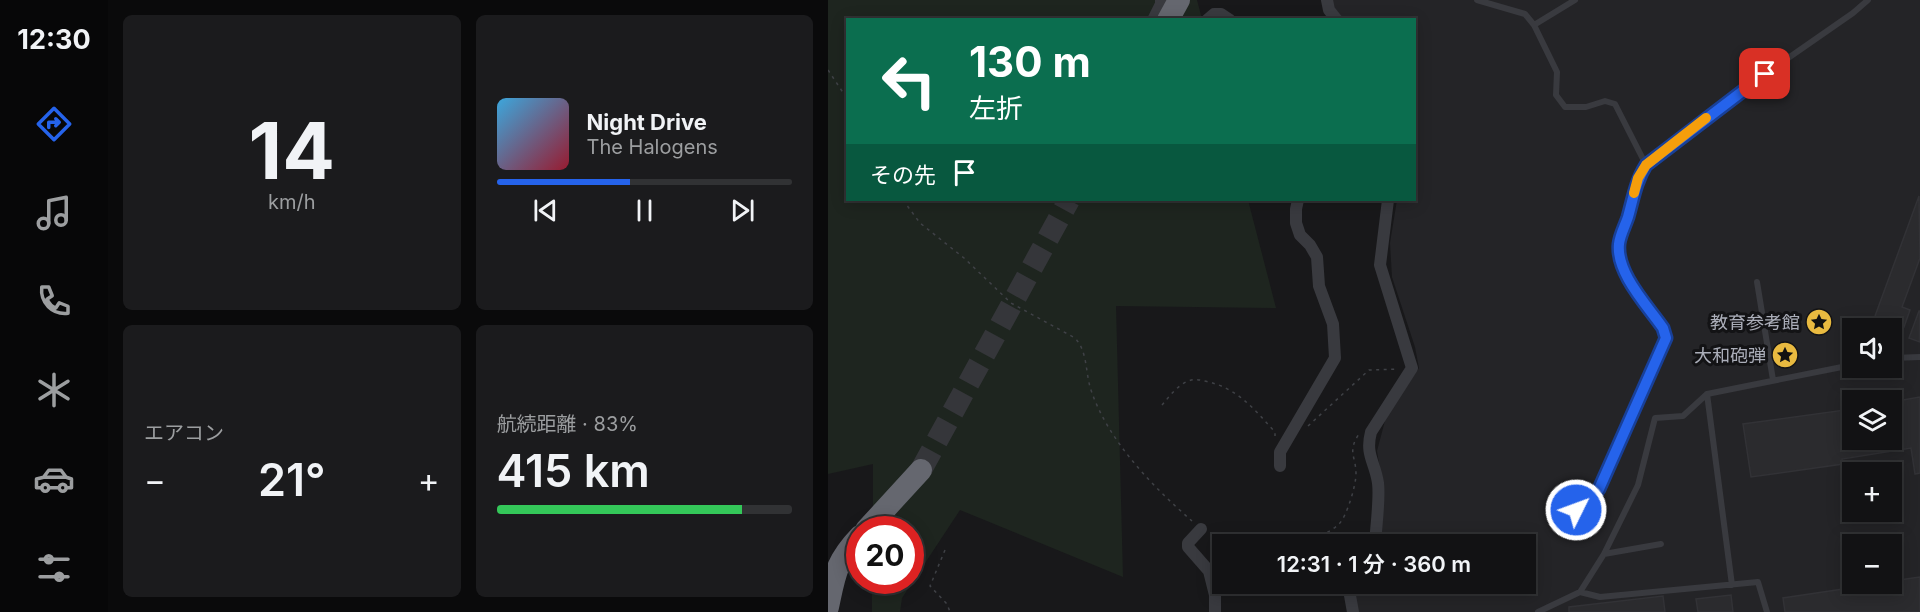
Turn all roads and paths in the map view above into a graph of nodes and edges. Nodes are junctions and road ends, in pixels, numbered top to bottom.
1 (1161, 0) edge
2 (1179, 0) edge
3 (1327, 0) edge
4 (1477, 0) edge
5 (1575, 0) edge
6 (1868, 0) edge
7 (1154, 18) edge
8 (1169, 18) edge
9 (1209, 18) edge
10 (1227, 18) edge
11 (1335, 18) edge
12 (1534, 25) junction
13 (828, 70) edge
14 (846, 97) edge
15 (1646, 165) junction
16 (904, 201) edge
17 (1298, 201) edge
18 (1388, 201) edge
19 (1757, 282) dead end
20 (1920, 357) edge
21 (1902, 358) edge
22 (1842, 367) edge
23 (1412, 368) junction
24 (1773, 380) junction
25 (1707, 394) junction
26 (1162, 405) dead end
27 (1308, 427) dead end
28 (1360, 432) dead end
29 (1280, 462) joint
30 (921, 470) tunnel mouth
31 (1552, 510) dead end
32 (879, 516) edge
33 (1201, 529) joint
34 (1324, 534) edge
35 (1375, 534) edge
36 (1661, 544) dead end
37 (846, 550) edge
38 (945, 550) dead end
39 (1604, 554) junction
40 (1732, 585) junction
41 (1580, 592) junction
42 (1350, 594) edge
43 (828, 607) edge
44 (950, 612) edge
45 (1215, 612) edge
46 (1353, 612) edge
47 (1538, 612) edge
48 (1767, 612) edge

1 - 7 street
2 - 8 highway
3 - 11 street
4 - 12 lane
5 - 12 lane
6 - 15 lane
9 - 10 street
12 - 15 lane
13 - 14 path
15 - 31 lane
16 - 33 path
17 - 29 street
18 - 23 street
19 - 24 lane
20 - 21 lane
22 - 24 lane
23 - 27 path
23 - 35 street
24 - 25 lane
25 - 39 lane
25 - 40 lane
26 - 29 path
28 - 34 path
30 - 32 highway
33 - 45 street
36 - 39 lane
37 - 43 highway
38 - 44 path
39 - 41 lane
40 - 41 lane
40 - 48 lane
41 - 47 lane
42 - 46 street

